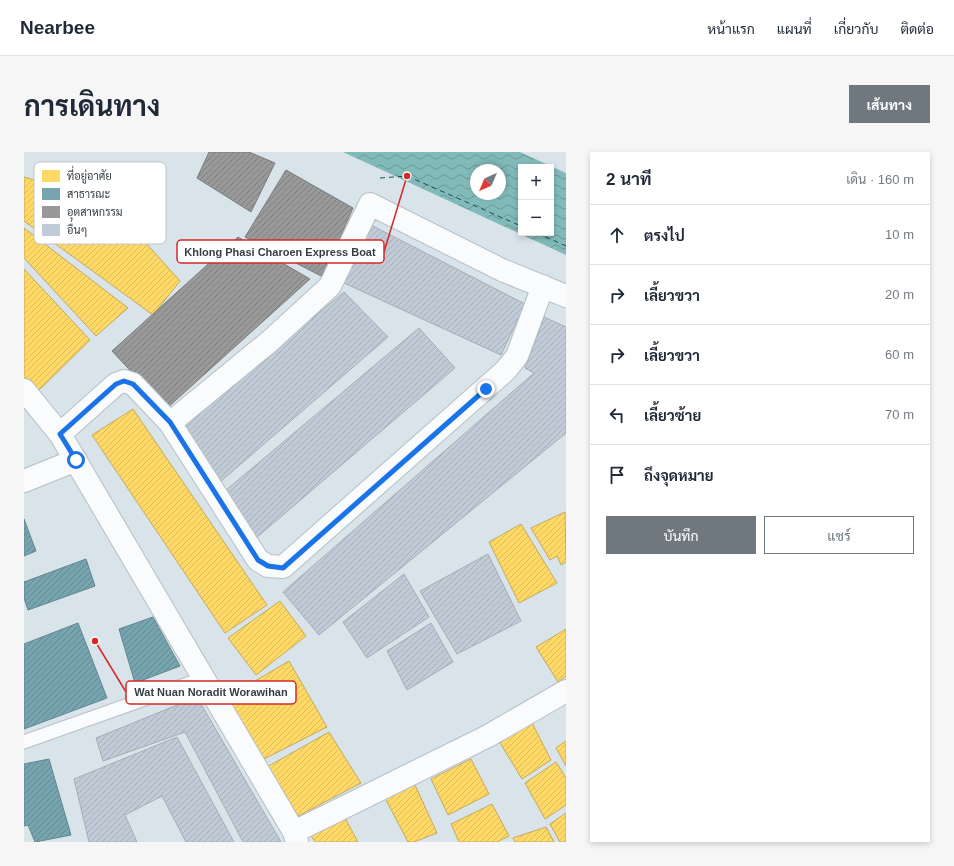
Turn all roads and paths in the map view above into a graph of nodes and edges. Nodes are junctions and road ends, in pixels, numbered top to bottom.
1 (543, 286) junction
2 (566, 296) edge
3 (24, 390) edge
4 (170, 422) junction
5 (60, 434) junction
6 (76, 460) junction
7 (24, 480) edge
8 (204, 678) junction
9 (566, 691) edge
10 (24, 742) edge
11 (295, 837) edge

1 - 2 street
1 - 4 street
1 - 4 street
3 - 5 street
4 - 5 street
5 - 6 street
6 - 7 street
6 - 8 street
8 - 10 lane
8 - 11 street
9 - 11 street

